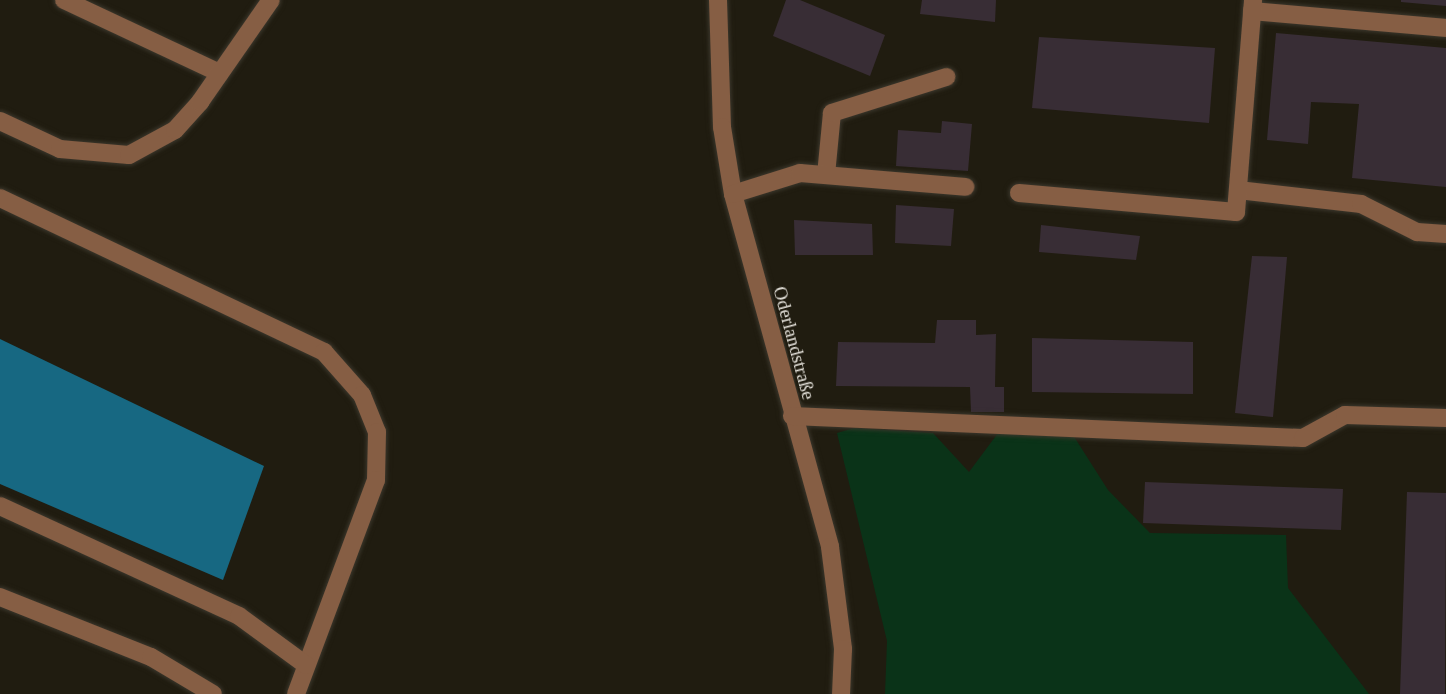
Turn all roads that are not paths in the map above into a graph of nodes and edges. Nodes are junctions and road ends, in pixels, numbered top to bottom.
1 (64, 0) edge
2 (271, 0) edge
3 (718, 0) edge
4 (1253, 5) edge
5 (1446, 28) edge
6 (220, 74) junction
7 (946, 77) dead end
8 (0, 121) edge
9 (826, 175) junction
10 (965, 187) dead end
11 (1238, 190) junction
12 (1019, 192) dead end
13 (733, 194) junction
14 (0, 198) edge
15 (1446, 234) edge
16 (792, 416) junction
17 (1446, 418) edge
18 (0, 506) edge
19 (0, 597) edge
20 (306, 665) junction
21 (214, 694) edge
22 (296, 694) edge
23 (841, 694) edge

1 - 6 street
2 - 6 street
3 - 13 street, Oderlandstraße
4 - 5 street
4 - 11 street
6 - 8 street
7 - 9 street
9 - 10 street
9 - 13 street
11 - 12 street
11 - 15 street
13 - 16 street, Oderlandstraße
14 - 20 street
16 - 17 street
16 - 23 street, Oderlandstraße
18 - 20 street
19 - 21 street
20 - 22 street

